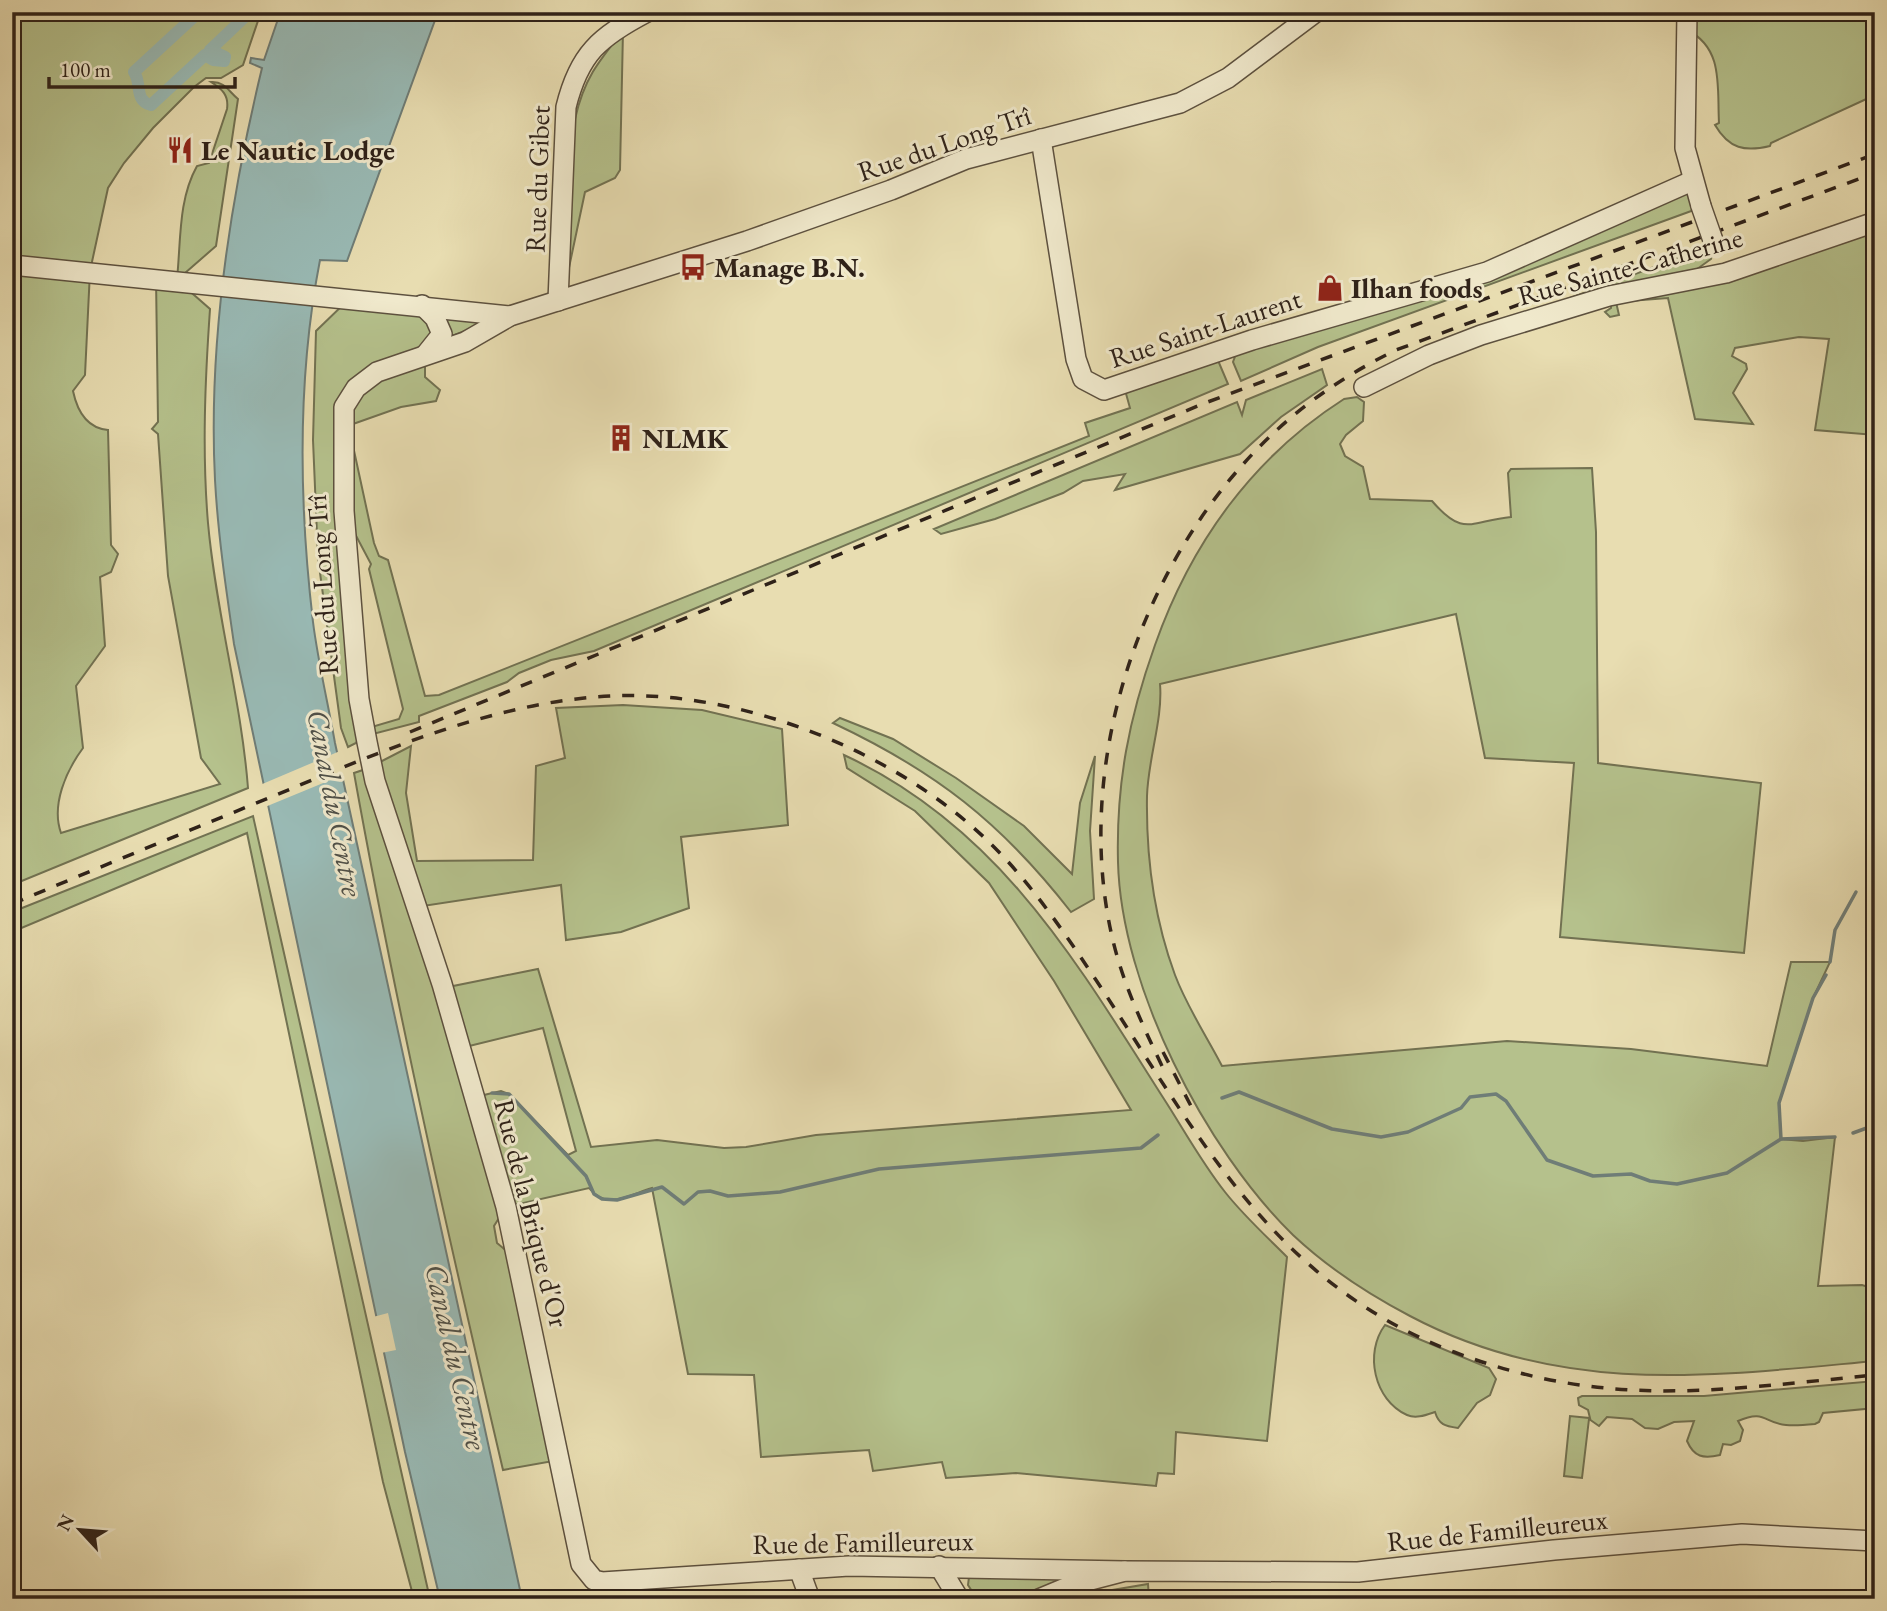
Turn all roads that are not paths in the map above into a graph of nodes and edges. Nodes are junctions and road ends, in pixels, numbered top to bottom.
1 (647, 12) edge
2 (1316, 12) edge
3 (1687, 12) edge
4 (1041, 139) junction
5 (1692, 181) junction
6 (1875, 222) edge
7 (12, 265) edge
8 (1726, 274) junction
9 (566, 298) junction
10 (422, 305) junction
11 (510, 316) junction
12 (425, 355) junction
13 (1364, 387) dead end
14 (398, 853) joint
15 (1875, 1541) edge
16 (939, 1566) junction
17 (799, 1569) junction
18 (1125, 1572) junction
19 (602, 1583) joint
20 (1059, 1594) edge
21 (810, 1599) edge
22 (959, 1599) edge
23 (1039, 1599) edge

1 - 9 street, Rue du Gibet
2 - 4 street, Rue du Long Trî
3 - 5 street
4 - 5 street, Rue Saint-Laurent
4 - 9 street, Rue du Long Trî
5 - 8 street, bridge
6 - 8 street, Rue Sainte-Catherine
7 - 10 street
8 - 13 street, Rue Sainte-Catherine
9 - 11 street, Rue du Long Trî
10 - 11 street
10 - 12 street
11 - 12 street, Rue du Long Trî
12 - 14 street, Rue du Long Trî
14 - 19 street, Rue de la Brique d'Or
15 - 18 street, Rue de Familleureux
16 - 17 street, Rue de Familleureux
16 - 18 street, Rue de Familleureux
16 - 22 street
17 - 19 street, Rue de Familleureux
17 - 21 street
18 - 20 street, Rue de Familleureux
20 - 23 street, Rue de Familleureux

